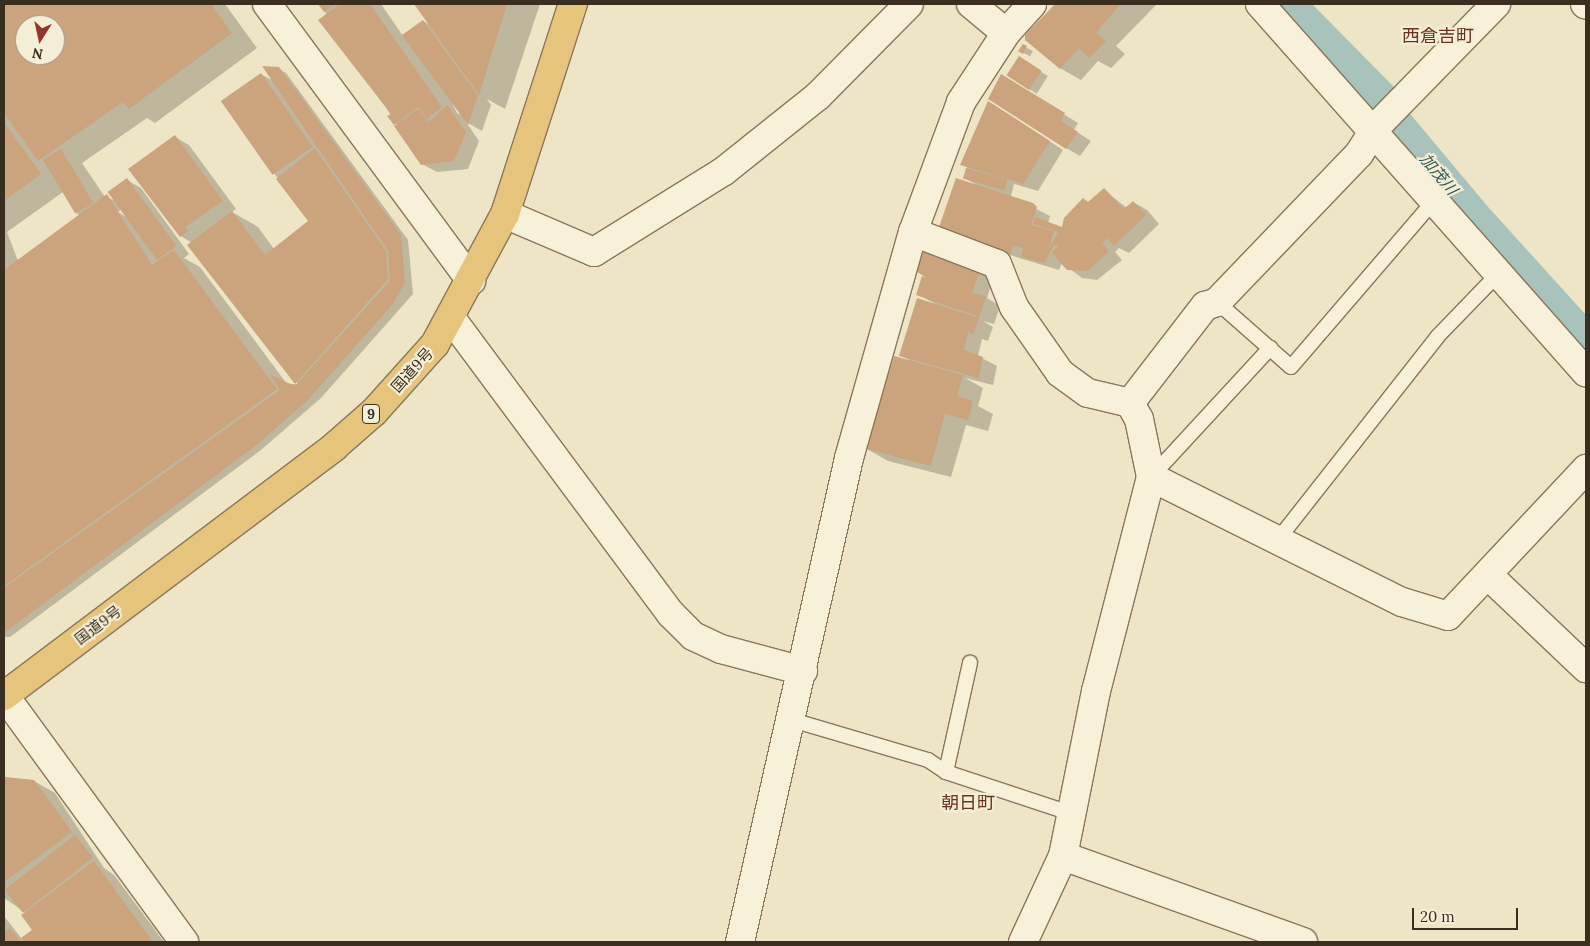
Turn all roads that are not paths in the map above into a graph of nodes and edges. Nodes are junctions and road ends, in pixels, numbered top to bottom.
1 (267, 4) edge
2 (573, 4) edge
3 (909, 4) edge
4 (971, 4) edge
5 (1032, 4) edge
6 (1260, 4) edge
7 (1496, 4) edge
8 (1006, 33) junction
9 (1374, 130) junction
10 (1433, 202) junction
11 (505, 214) junction
12 (913, 232) junction
13 (1498, 274) junction
14 (471, 281) junction
15 (1217, 302) junction
16 (450, 318) junction
17 (1270, 348) junction
18 (1586, 373) edge
19 (1130, 404) junction
20 (1586, 469) edge
21 (1151, 478) junction
22 (1276, 542) junction
23 (1488, 576) junction
24 (970, 663) dead end
25 (1586, 668) edge
26 (803, 671) junction
27 (4, 696) edge
28 (792, 720) junction
29 (946, 772) junction
30 (1070, 813) junction
31 (1063, 856) junction
32 (184, 942) edge
33 (740, 942) edge
34 (1023, 942) edge
35 (1303, 942) edge

1 - 14 street
2 - 11 highway, 国道9号 / 9
3 - 11 street
4 - 8 street
5 - 8 street
6 - 9 street
7 - 9 street
8 - 12 street
9 - 10 street
9 - 15 street
10 - 13 street
10 - 17 lane
11 - 14 highway, 国道9号 / 9
12 - 19 street
12 - 26 street
13 - 18 street
13 - 22 lane
14 - 16 highway, 国道9号 / 9
15 - 17 lane
15 - 19 street
16 - 26 street
16 - 27 highway, 国道9号 / 9
17 - 21 lane
19 - 21 street
20 - 23 street
21 - 22 street
21 - 30 street
22 - 23 street
23 - 25 street
24 - 29 lane
26 - 28 street
27 - 32 street
28 - 29 lane
28 - 33 street
29 - 30 lane
30 - 31 street
31 - 34 street
31 - 35 street

